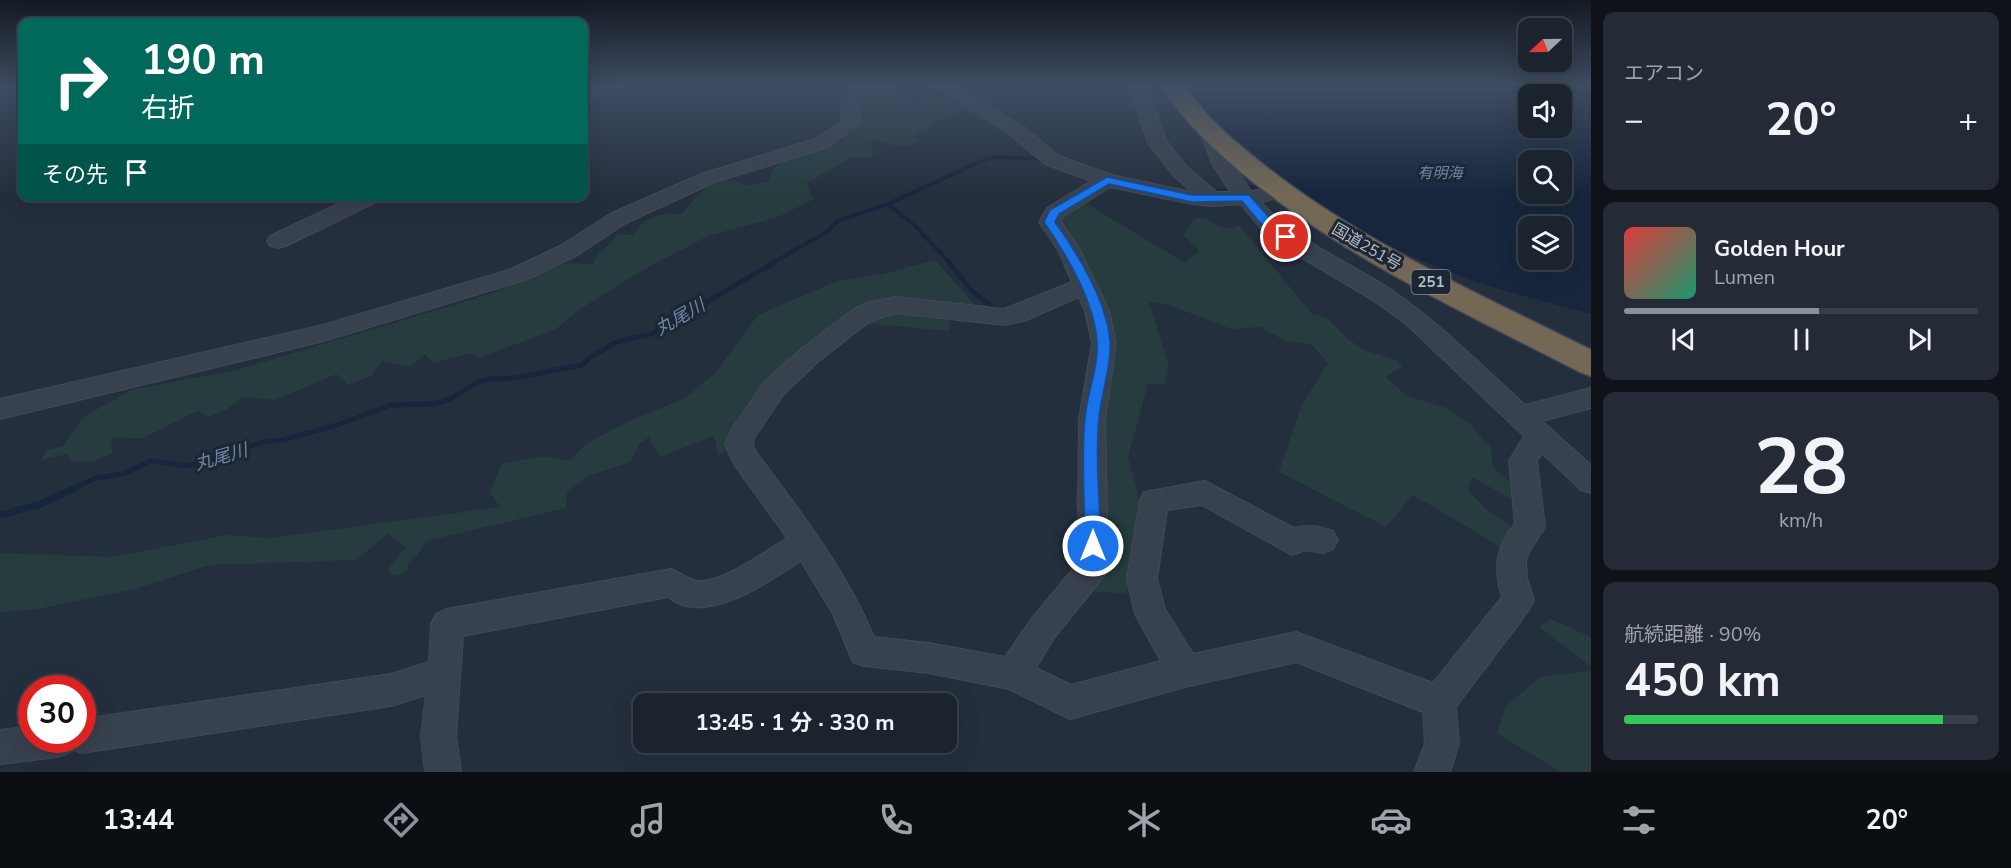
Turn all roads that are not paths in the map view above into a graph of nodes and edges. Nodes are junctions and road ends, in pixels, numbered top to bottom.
1 (851, 122) edge
2 (1002, 122) edge
3 (1151, 122) edge
4 (1202, 122) edge
5 (1209, 131) junction
6 (1107, 180) junction
7 (1276, 187) junction
8 (1241, 192) junction
9 (1208, 195) junction
10 (362, 201) edge
11 (278, 241) dead end
12 (1085, 285) junction
13 (1591, 364) edge
14 (1591, 398) edge
15 (0, 409) edge
16 (1530, 425) junction
17 (1591, 482) edge
18 (1323, 540) dead end
19 (806, 543) junction
20 (1185, 671) junction
21 (445, 673) junction
22 (1013, 674) junction
23 (1439, 702) junction
24 (96, 734) edge
25 (18, 745) edge
26 (0, 747) edge
27 (443, 772) edge
28 (1432, 772) edge

1 - 15 street
2 - 6 street
3 - 9 street
4 - 5 highway, 国道251号 / 251
5 - 7 highway, 国道251号 / 251
5 - 8 street
6 - 9 street
6 - 12 street
7 - 8 street
7 - 13 highway, 国道251号 / 251
8 - 9 street
8 - 16 street
10 - 11 street
12 - 19 street
12 - 22 street
14 - 16 street
16 - 17 street
16 - 23 street
18 - 20 street
19 - 21 street
19 - 22 street
20 - 22 street
20 - 23 street
21 - 24 street
21 - 27 street
23 - 28 street
25 - 26 street

